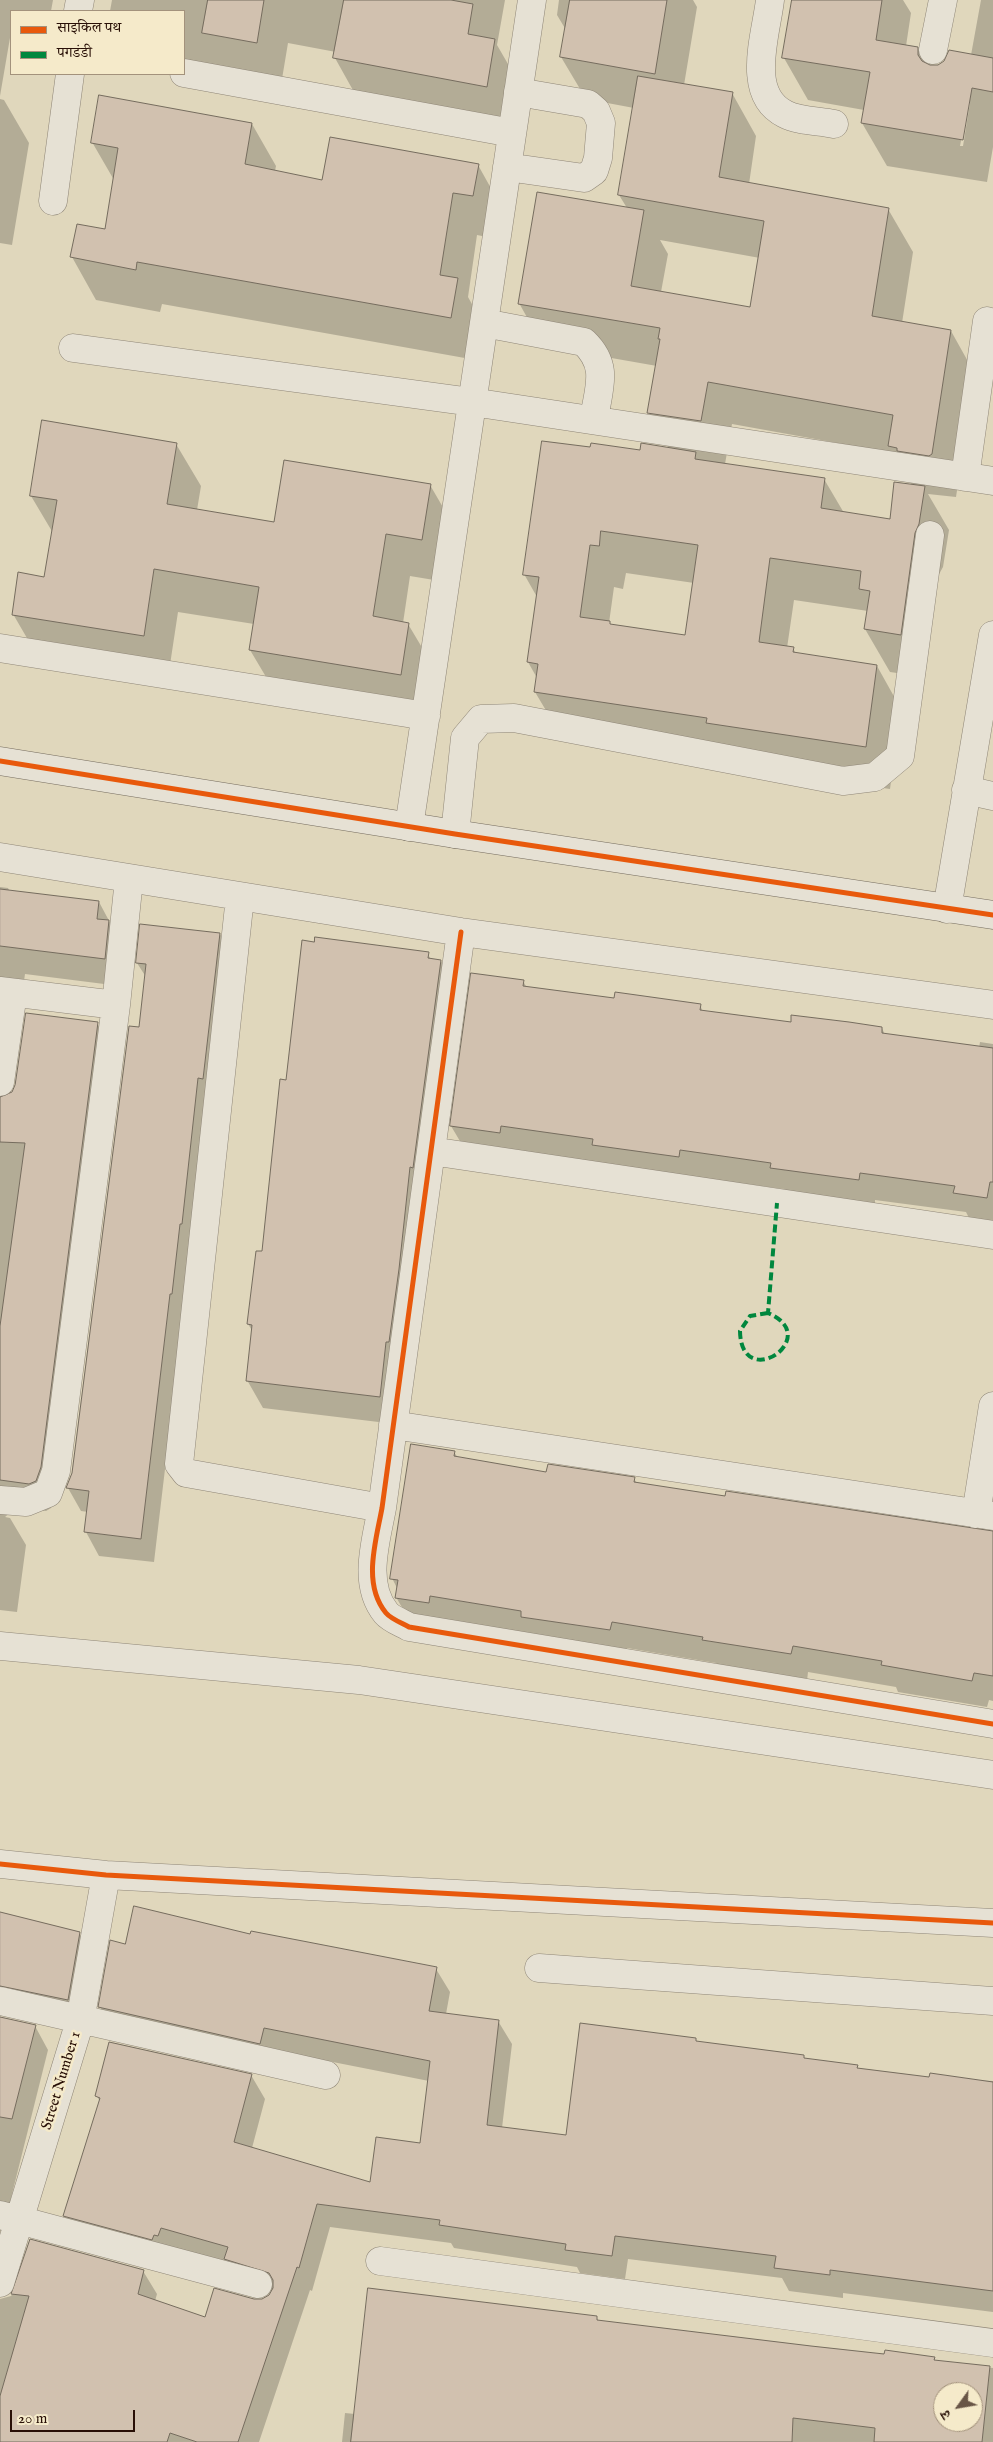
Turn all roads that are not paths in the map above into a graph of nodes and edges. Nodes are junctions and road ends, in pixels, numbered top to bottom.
1 (532, 0) edge
2 (770, 0) edge
3 (942, 0) edge
4 (934, 50) dead end
5 (185, 73) edge
6 (70, 75) edge
7 (518, 92) junction
8 (834, 124) dead end
9 (512, 133) junction
10 (507, 167) junction
11 (53, 202) dead end
12 (987, 321) dead end
13 (484, 322) junction
14 (73, 348) dead end
15 (472, 402) junction
16 (594, 420) junction
17 (965, 477) junction
18 (993, 481) edge
19 (930, 535) dead end
20 (993, 635) edge
21 (0, 648) edge
22 (426, 716) junction
23 (0, 761) edge
24 (966, 790) junction
25 (993, 796) edge
26 (409, 827) junction
27 (455, 834) junction
28 (0, 857) edge
29 (129, 879) junction
30 (240, 897) junction
31 (946, 909) junction
32 (993, 915) edge
33 (461, 932) junction
34 (7, 992) edge
35 (993, 1005) edge
36 (116, 1006) junction
37 (0, 1082) edge
38 (431, 1151) junction
39 (993, 1235) edge
40 (993, 1406) edge
41 (393, 1425) junction
42 (0, 1500) edge
43 (382, 1508) junction
44 (985, 1515) edge
45 (0, 1646) edge
46 (993, 1724) edge
47 (993, 1775) edge
48 (0, 1864) edge
49 (106, 1875) junction
50 (993, 1923) edge
51 (539, 1968) dead end
52 (0, 2001) edge
53 (993, 2001) edge
54 (80, 2021) junction
55 (326, 2075) dead end
56 (10, 2218) edge
57 (380, 2261) dead end
58 (0, 2283) edge
59 (258, 2284) dead end
60 (993, 2343) edge

1 - 7 street
2 - 8 street
3 - 4 street
5 - 9 street
6 - 11 street
7 - 9 street
7 - 10 street
9 - 10 street
10 - 13 street
12 - 17 street
13 - 15 street
13 - 16 street
14 - 15 street
15 - 16 street
15 - 22 street
16 - 17 street
17 - 18 street
19 - 27 street
20 - 24 street
21 - 22 street
22 - 26 street
23 - 26 street
24 - 25 street
24 - 31 street
26 - 27 street
27 - 31 street
28 - 29 street
29 - 30 street
29 - 36 street
30 - 33 street
30 - 43 street
31 - 32 street
33 - 35 street
33 - 38 street
34 - 36 street
34 - 37 street
36 - 42 street
38 - 39 street
38 - 41 street
40 - 44 street
41 - 43 street
41 - 44 street
43 - 46 street
45 - 47 street
48 - 49 street
49 - 50 street
49 - 54 street, Street Number 1
51 - 53 street
52 - 54 street
54 - 55 street
54 - 56 street, Street Number 1
56 - 58 street, Street Number 1
56 - 59 street
57 - 60 street

